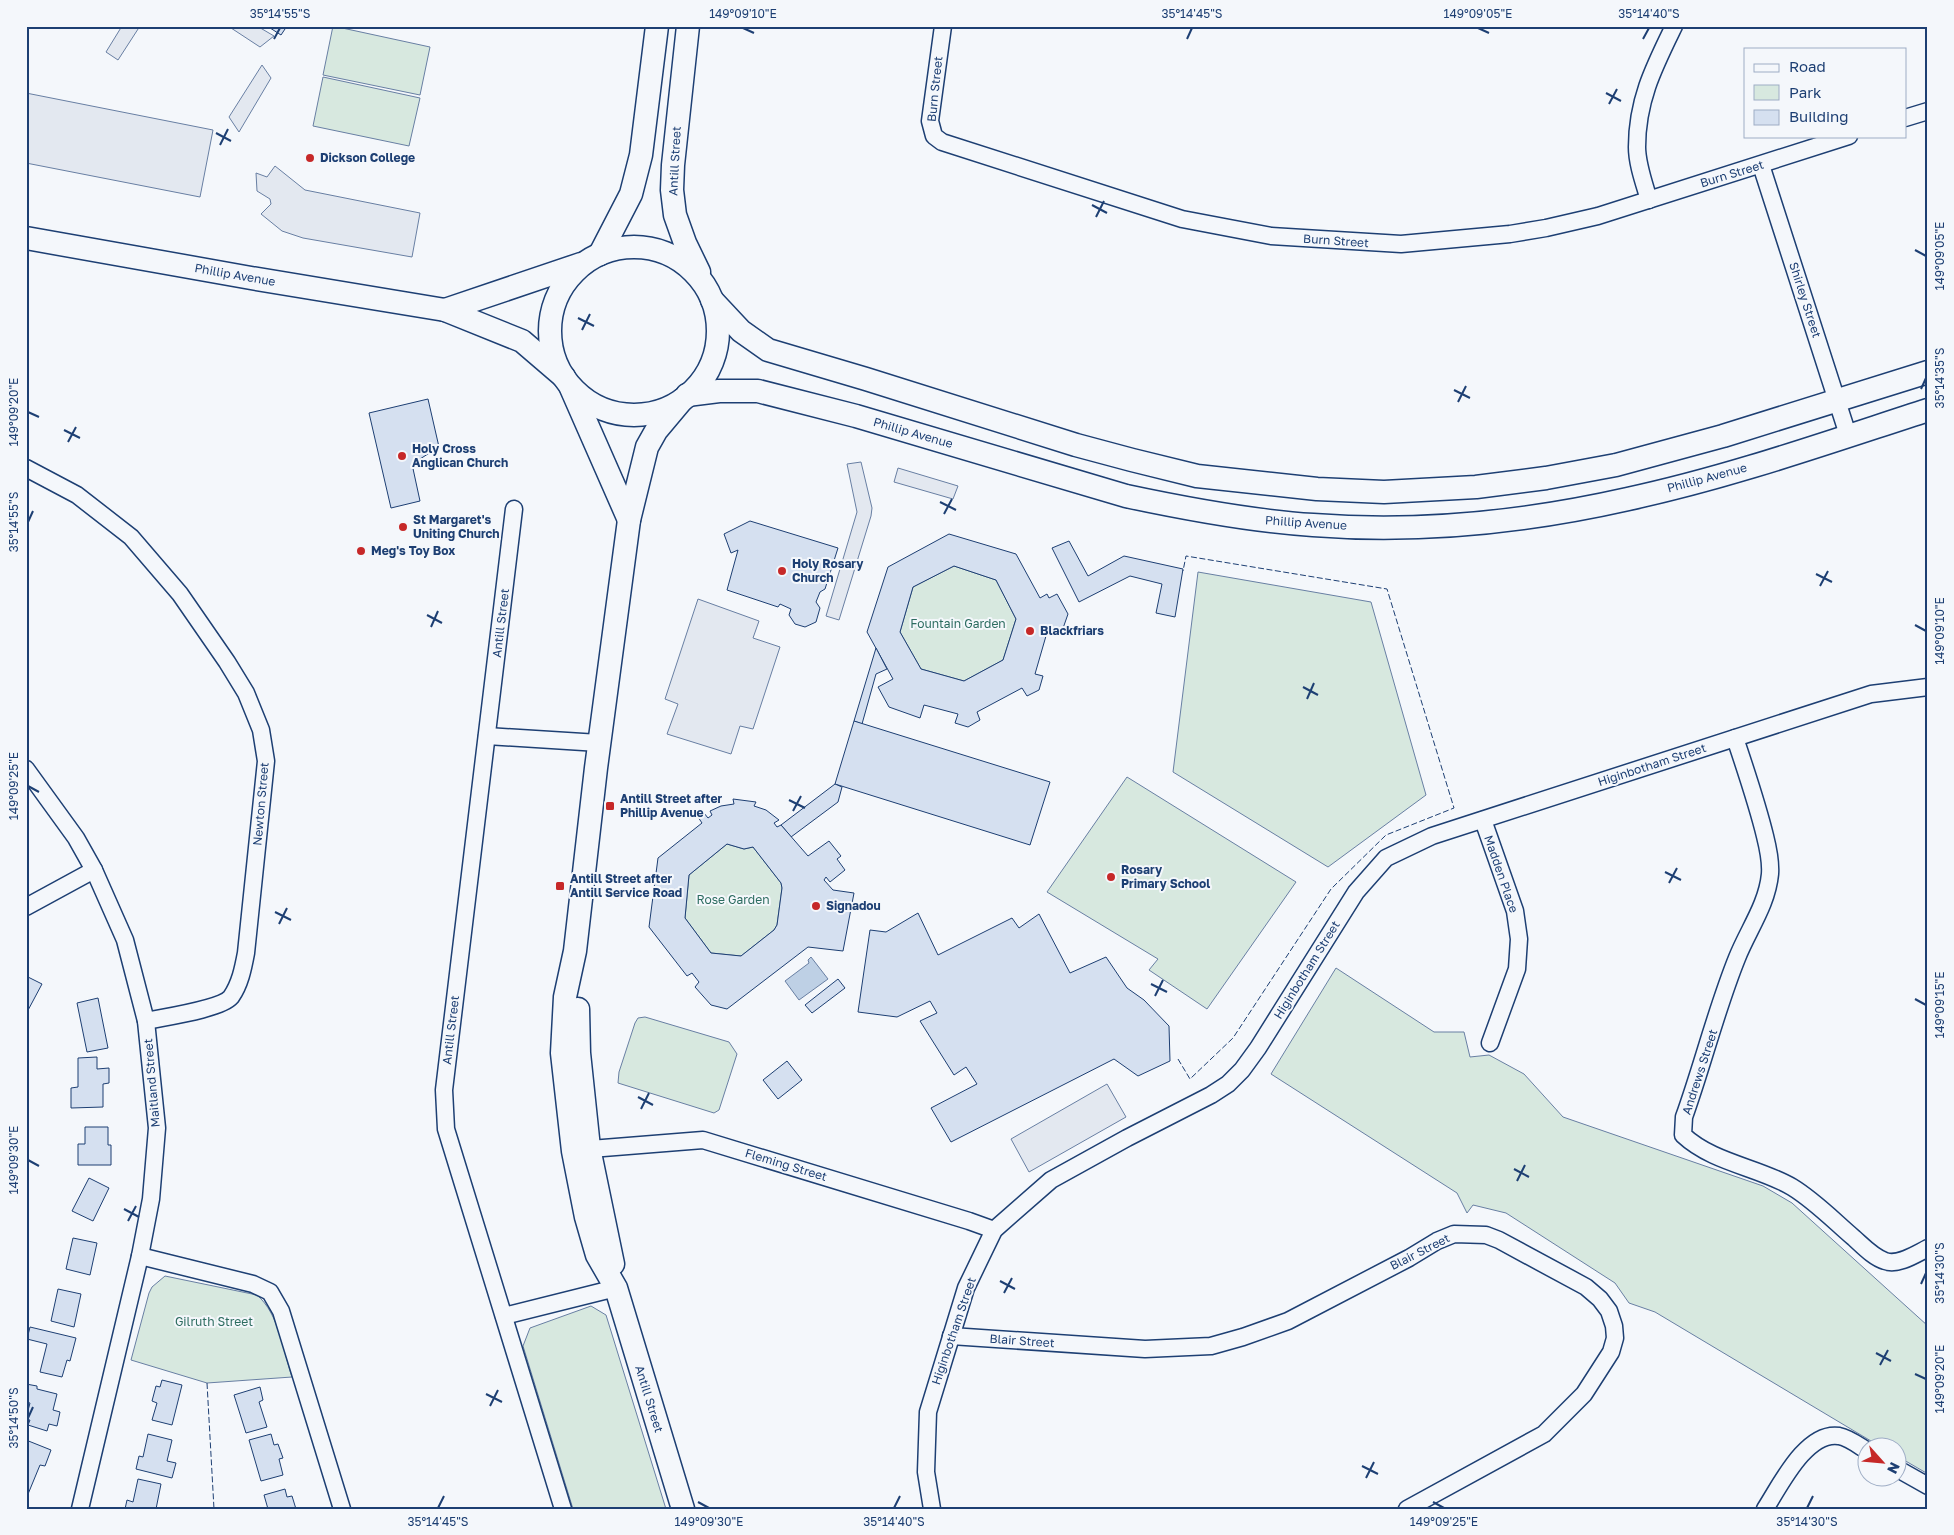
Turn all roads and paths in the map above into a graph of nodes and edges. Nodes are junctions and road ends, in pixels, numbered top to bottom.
1 (657, 26) edge
2 (688, 26) edge
3 (942, 26) edge
4 (1674, 26) edge
5 (1928, 111) edge
6 (1906, 118) edge
7 (1843, 138) edge
8 (1761, 165) junction
9 (1649, 200) junction
10 (26, 238) edge
11 (591, 259) junction
12 (710, 295) junction
13 (445, 310) junction
14 (1928, 372) edge
15 (568, 382) junction
16 (684, 397) junction
17 (1837, 400) junction
18 (1928, 410) edge
19 (1848, 435) junction
20 (26, 468) edge
21 (514, 509) dead end
22 (629, 520) junction
23 (1928, 687) edge
24 (487, 736) junction
25 (1735, 738) junction
26 (599, 744) junction
27 (26, 769) edge
28 (1483, 820) junction
29 (94, 870) junction
30 (26, 907) edge
31 (146, 1021) junction
32 (1490, 1043) dead end
33 (581, 1149) junction
34 (994, 1230) junction
35 (1928, 1248) edge
36 (140, 1256) junction
37 (616, 1288) junction
38 (504, 1316) junction
39 (951, 1336) junction
40 (1856, 1445) edge
41 (1906, 1474) edge
42 (1928, 1486) edge
43 (80, 1509) edge
44 (342, 1509) edge
45 (563, 1509) edge
46 (683, 1509) edge
47 (932, 1509) edge
48 (1408, 1509) edge
49 (1765, 1509) edge

1 - 11 main road
2 - 12 main road, Antill Street
3 - 9 street, Burn Street
4 - 9 street
5 - 6 street
7 - 8 street, Burn Street
8 - 9 street, Burn Street
8 - 17 street, Shirley Street
10 - 13 main road, Phillip Avenue
11 - 12 main road
11 - 13 main road, Phillip Avenue
11 - 15 main road
12 - 16 main road
12 - 17 main road
13 - 15 main road, Phillip Avenue
14 - 17 main road
15 - 16 main road
15 - 22 main road
16 - 19 main road, Phillip Avenue
16 - 22 main road, Antill Street
17 - 19 street, Shirley Street
18 - 19 main road, Phillip Avenue
20 - 31 street, Newton Street
21 - 24 street, Antill Street
22 - 26 main road, Antill Street
23 - 25 street, Higinbotham Street
24 - 26 street
24 - 38 street, Antill Street
25 - 28 street, Higinbotham Street
25 - 35 street, Andrews Street
26 - 33 main road, Antill Street
27 - 29 street, Maitland Street
28 - 32 street, Madden Place
28 - 34 street, Higinbotham Street
29 - 30 street
29 - 31 street, Maitland Street
31 - 36 street, Maitland Street
33 - 34 street, Fleming Street
33 - 37 main road, Antill Street
34 - 39 street, Higinbotham Street
36 - 43 street, Maitland Street
36 - 44 street
37 - 38 street
37 - 46 main road, Antill Street
38 - 45 street, Antill Street
39 - 47 street, Higinbotham Street
39 - 48 street, Blair Street
40 - 49 street
41 - 42 street

